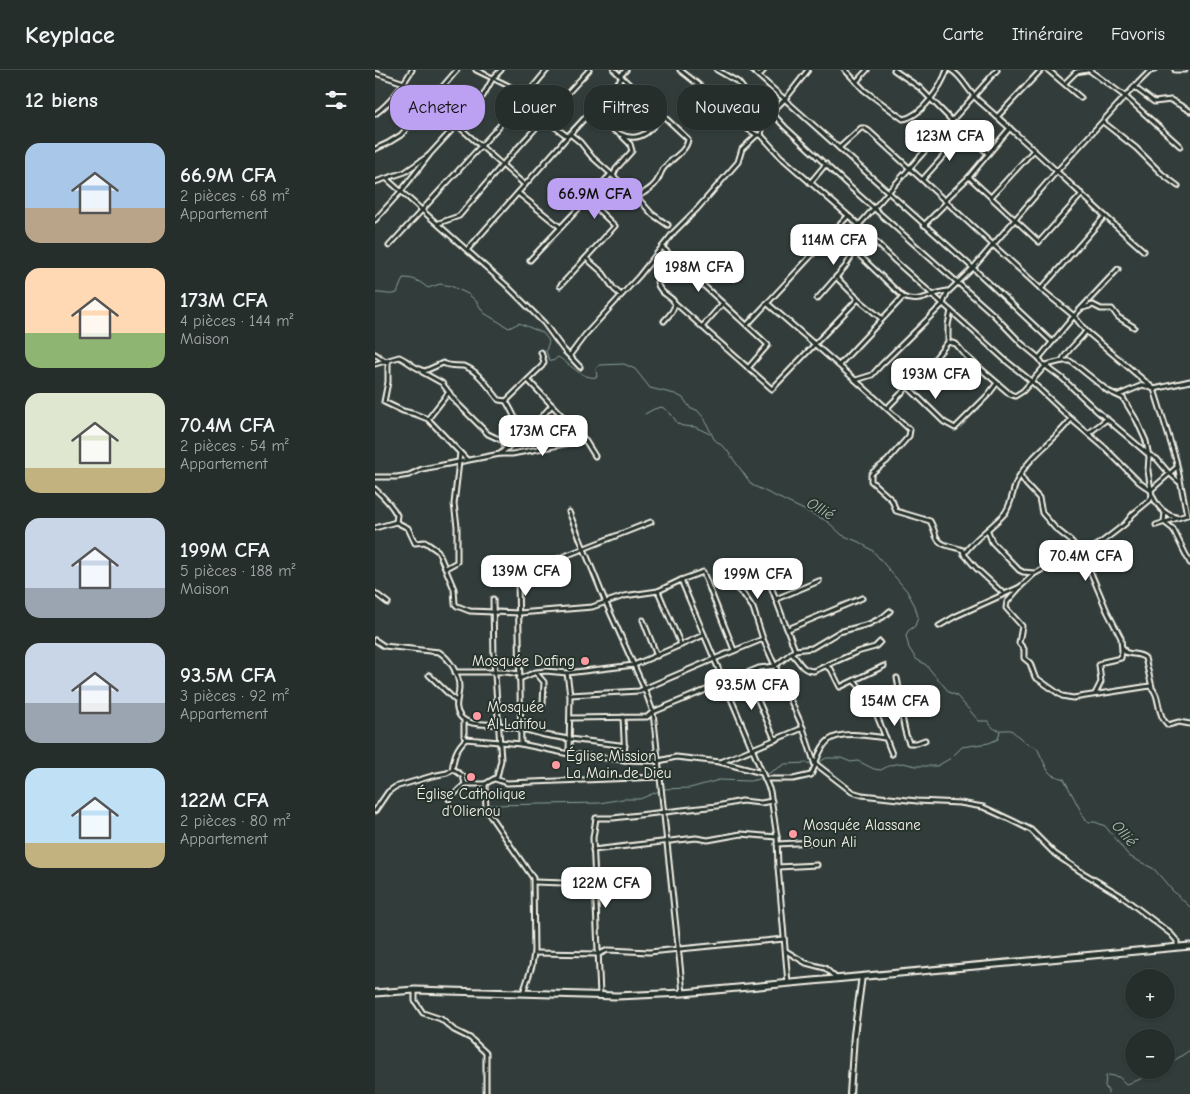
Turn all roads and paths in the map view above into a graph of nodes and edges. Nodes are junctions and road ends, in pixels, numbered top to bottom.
1 (412, 70) edge
2 (457, 70) edge
3 (476, 70) edge
4 (501, 70) edge
5 (547, 70) edge
6 (589, 70) edge
7 (613, 70) edge
8 (626, 70) edge
9 (680, 70) edge
10 (718, 70) edge
11 (752, 70) edge
12 (764, 70) edge
13 (808, 70) edge
14 (845, 70) edge
15 (867, 70) edge
16 (894, 70) edge
17 (947, 70) edge
18 (951, 70) edge
19 (997, 70) edge
20 (1041, 70) edge
21 (1048, 70) edge
22 (1088, 70) edge
23 (1151, 70) edge
24 (1175, 70) edge
25 (1185, 70) edge
26 (1076, 71) edge
27 (375, 73) edge
28 (382, 75) junction
29 (759, 76) junction
30 (621, 77) junction
31 (375, 78) edge
32 (493, 78) junction
33 (856, 82) junction
34 (404, 83) junction
35 (1065, 83) junction
36 (507, 85) edge
37 (535, 85) edge
38 (614, 85) edge
39 (630, 85) edge
40 (740, 85) edge
41 (574, 87) edge
42 (1135, 87) junction
43 (485, 92) edge
44 (973, 96) junction
45 (1126, 97) junction
46 (1081, 98) dead end
47 (930, 99) junction
48 (785, 100) junction
49 (778, 106) edge
50 (1190, 111) edge
51 (375, 114) edge
52 (997, 117) junction
53 (584, 119) edge
54 (667, 120) edge
55 (778, 120) edge
56 (951, 120) junction
57 (1103, 122) junction
58 (1010, 128) junction
59 (452, 130) edge
60 (464, 130) edge
61 (496, 130) edge
62 (535, 130) edge
63 (562, 130) edge
64 (614, 130) edge
65 (649, 130) edge
66 (761, 130) edge
67 (964, 133) junction
68 (618, 134) junction
69 (569, 135) junction
70 (759, 135) junction
71 (481, 146) junction
72 (1180, 146) dead end
73 (839, 148) junction
74 (375, 149) edge
75 (1034, 150) junction
76 (988, 153) junction
77 (430, 154) junction
78 (826, 164) junction
79 (502, 165) junction
80 (910, 169) junction
81 (1057, 171) junction
82 (612, 175) junction
83 (969, 176) junction
84 (387, 179) junction
85 (923, 179) junction
86 (375, 182) edge
87 (810, 183) junction
88 (525, 185) junction
89 (1178, 186) dead end
90 (402, 190) junction
91 (518, 192) junction
92 (888, 192) junction
93 (1082, 194) junction
94 (991, 196) junction
95 (637, 197) junction
96 (587, 200) junction
97 (946, 201) junction
98 (875, 208) junction
99 (423, 209) junction
100 (847, 216) junction
101 (1105, 216) junction
102 (375, 220) edge
103 (1014, 220) junction
104 (438, 223) junction
105 (668, 225) dead end
106 (859, 225) junction
107 (924, 225) junction
108 (560, 227) junction
109 (834, 232) junction
110 (994, 244) junction
111 (389, 246) dead end
112 (663, 248) junction
113 (468, 249) junction
114 (1144, 251) dead end
115 (855, 252) junction
116 (586, 258) junction
117 (674, 258) junction
118 (530, 260) dead end
119 (973, 268) junction
120 (1118, 269) dead end
121 (836, 276) junction
122 (958, 282) junction
123 (560, 286) dead end
124 (1041, 288) junction
125 (948, 291) junction
126 (621, 295) junction
127 (933, 296) junction
128 (903, 297) junction
129 (817, 299) dead end
130 (858, 299) junction
131 (674, 302) junction
132 (767, 303) junction
133 (723, 304) junction
134 (943, 304) junction
135 (1083, 308) junction
136 (951, 311) junction
137 (1074, 316) junction
138 (882, 319) junction
139 (664, 321) dead end
140 (747, 325) junction
141 (702, 327) junction
142 (1134, 327) dead end
143 (1086, 331) junction
144 (948, 342) junction
145 (1052, 342) junction
146 (815, 343) junction
147 (541, 352) dead end
148 (375, 354) edge
149 (570, 355) junction
150 (1039, 358) junction
151 (387, 361) junction
152 (1062, 361) junction
153 (375, 364) edge
154 (839, 365) junction
155 (1046, 365) junction
156 (580, 367) dead end
157 (748, 368) junction
158 (420, 370) junction
159 (529, 380) junction
160 (855, 380) junction
161 (1031, 381) junction
162 (1190, 381) edge
163 (997, 383) junction
164 (907, 387) junction
165 (1154, 389) junction
166 (449, 392) junction
167 (1119, 395) junction
168 (506, 401) junction
169 (552, 405) junction
170 (887, 408) junction
171 (1107, 418) junction
172 (428, 419) junction
173 (1071, 419) junction
174 (1089, 433) junction
175 (519, 438) junction
176 (585, 440) junction
177 (506, 449) junction
178 (460, 452) junction
179 (500, 454) junction
180 (1149, 454) junction
181 (595, 456) dead end
182 (467, 460) junction
183 (458, 462) junction
184 (1177, 467) junction
185 (1170, 474) junction
186 (1021, 475) junction
187 (375, 477) edge
188 (1181, 484) junction
189 (375, 489) edge
190 (1151, 490) junction
191 (1152, 495) junction
192 (569, 512) dead end
193 (1165, 512) junction
194 (1177, 517) junction
195 (396, 522) junction
196 (651, 522) dead end
197 (1165, 522) junction
198 (1125, 524) junction
199 (1131, 525) dead end
200 (1156, 525) dead end
201 (375, 528) edge
202 (988, 530) junction
203 (583, 550) junction
204 (964, 554) junction
205 (1083, 554) junction
206 (1190, 563) edge
207 (738, 566) dead end
208 (446, 568) junction
209 (1037, 572) junction
210 (681, 580) junction
211 (819, 581) dead end
212 (1020, 587) junction
213 (772, 589) dead end
214 (658, 591) junction
215 (375, 593) edge
216 (1004, 594) junction
217 (863, 598) dead end
218 (493, 599) dead end
219 (776, 599) junction
220 (388, 603) dead end
221 (606, 603) junction
222 (890, 611) dead end
223 (493, 613) junction
224 (519, 613) junction
225 (643, 620) dead end
226 (939, 626) dead end
227 (788, 629) junction
228 (704, 635) junction
229 (763, 639) junction
230 (375, 640) edge
231 (880, 642) dead end
232 (681, 645) junction
233 (1122, 645) junction
234 (735, 650) junction
235 (795, 650) junction
236 (792, 654) junction
237 (657, 656) junction
238 (714, 659) junction
239 (634, 665) junction
240 (775, 666) junction
241 (884, 666) dead end
242 (826, 667) junction
243 (455, 672) junction
244 (495, 672) junction
245 (536, 672) junction
246 (567, 673) junction
247 (747, 674) junction
248 (429, 675) dead end
249 (519, 676) junction
250 (897, 678) dead end
251 (854, 681) junction
252 (724, 683) junction
253 (1151, 687) junction
254 (899, 688) junction
255 (645, 690) junction
256 (570, 694) junction
257 (1095, 694) junction
258 (455, 700) junction
259 (869, 701) junction
260 (543, 704) dead end
261 (653, 712) junction
262 (623, 717) junction
263 (570, 718) junction
264 (464, 720) junction
265 (1190, 724) edge
266 (499, 725) junction
267 (803, 728) junction
268 (521, 730) junction
269 (570, 738) junction
270 (886, 738) junction
271 (466, 739) junction
272 (775, 740) junction
273 (925, 740) dead end
274 (499, 742) junction
275 (521, 744) junction
276 (625, 746) junction
277 (753, 749) junction
278 (569, 754) junction
279 (892, 754) dead end
280 (625, 760) junction
281 (659, 761) junction
282 (720, 762) junction
283 (815, 765) junction
284 (453, 769) junction
285 (762, 773) junction
286 (660, 777) junction
287 (495, 779) junction
288 (765, 779) junction
289 (465, 784) junction
290 (485, 784) junction
291 (449, 799) dead end
292 (771, 802) junction
293 (375, 811) edge
294 (664, 811) junction
295 (777, 837) junction
296 (667, 842) junction
297 (816, 842) dead end
298 (777, 844) junction
299 (593, 850) junction
300 (817, 865) dead end
301 (777, 867) junction
302 (534, 882) junction
303 (595, 884) junction
304 (785, 939) junction
305 (1190, 946) edge
306 (1177, 947) junction
307 (679, 948) junction
308 (785, 950) junction
309 (534, 953) junction
310 (599, 954) junction
311 (862, 976) junction
312 (836, 978) junction
313 (788, 984) junction
314 (415, 990) junction
315 (375, 993) edge
316 (523, 993) junction
317 (683, 993) junction
318 (600, 996) junction
319 (486, 1094) edge
320 (850, 1094) edge

1 - 34 street
2 - 74 street
3 - 32 street
4 - 32 street
5 - 37 street
6 - 41 street
7 - 30 street
8 - 30 street
9 - 70 street
10 - 40 street
11 - 29 street
12 - 29 street
13 - 48 street
14 - 33 street
15 - 33 street
16 - 47 street
17 - 47 street
18 - 44 street
19 - 44 street
20 - 52 street
21 - 35 street
22 - 26 street
22 - 45 street
23 - 42 street
24 - 25 street
26 - 35 street
27 - 28 street
28 - 31 street
28 - 34 street
29 - 48 street
30 - 38 street
30 - 39 street
32 - 36 street
32 - 43 street
33 - 47 street
34 - 51 street
35 - 46 street
42 - 45 street
42 - 50 street
44 - 52 street
44 - 56 street
45 - 57 street
45 - 72 street
47 - 56 street
48 - 49 street
48 - 73 street
52 - 58 street
53 - 69 street
54 - 95 street
55 - 78 street
56 - 67 street
56 - 80 street
57 - 81 street
57 - 89 street
58 - 75 street
58 - 76 street
59 - 77 street
60 - 71 street
61 - 71 street
62 - 79 street
63 - 69 street
64 - 68 street
65 - 68 street
66 - 70 street
67 - 76 street
67 - 85 street
68 - 82 street
69 - 82 street
69 - 88 street
70 - 87 street
70 - 112 street
71 - 79 street
71 - 99 street
73 - 80 street
73 - 92 street
75 - 81 street
75 - 94 street
76 - 83 street
77 - 84 street
77 - 90 street
78 - 87 street
78 - 98 street
79 - 88 street
79 - 104 street
80 - 85 street
80 - 92 street
81 - 93 street
81 - 103 street
82 - 95 street
82 - 96 street
83 - 94 street
83 - 97 street
84 - 86 street
84 - 90 street
85 - 97 street
87 - 100 street
88 - 91 street
90 - 99 street
90 - 102 street
91 - 108 street
91 - 113 street
92 - 98 street
92 - 107 street
93 - 101 street
93 - 103 street
94 - 103 street
95 - 105 street
96 - 108 street
96 - 116 street
97 - 107 street
97 - 110 street
98 - 106 street
98 - 122 street
99 - 104 street
99 - 111 street
100 - 106 street
100 - 109 street
101 - 114 street
101 - 124 street
103 - 110 street
104 - 113 street
106 - 127 street
107 - 119 street
108 - 118 street
109 - 115 street
109 - 132 street
110 - 119 street
110 - 124 street
112 - 117 street
112 - 126 street
113 - 149 street
115 - 121 street
115 - 128 street
116 - 123 street
116 - 126 street
117 - 131 street
117 - 133 street
119 - 122 street
119 - 145 street
120 - 135 street
121 - 129 street
121 - 130 street
122 - 125 street
122 - 150 street
124 - 137 street
125 - 127 street
125 - 134 street
126 - 149 street
127 - 128 street
127 - 134 street
128 - 138 street
130 - 138 street
130 - 146 street
131 - 139 street
131 - 141 street
132 - 140 street
132 - 146 street
133 - 140 street
133 - 141 street
134 - 136 street
134 - 160 street
135 - 137 street
135 - 142 street
136 - 144 street
136 - 161 street
137 - 143 street
137 - 145 street
138 - 154 street
140 - 157 street
141 - 157 street
143 - 152 street
143 - 165 street
144 - 163 street
144 - 164 street
145 - 150 street
146 - 154 street
146 - 157 street
147 - 159 street
148 - 151 street
149 - 156 street
150 - 155 street
151 - 153 street
151 - 158 street
151 - 172 street
152 - 155 street
152 - 167 street
154 - 160 street
155 - 161 street
155 - 171 street
158 - 166 street
158 - 168 street
159 - 168 street
159 - 169 street
160 - 170 street
161 - 163 street
161 - 173 street
162 - 165 street
163 - 164 street
164 - 170 street
165 - 167 street
165 - 184 street
166 - 172 street
166 - 177 street
167 - 180 street
168 - 175 street
169 - 175 street
169 - 176 street
170 - 204 street
171 - 174 street
171 - 180 street
172 - 178 street
173 - 174 street
173 - 186 street
174 - 190 street
175 - 177 street
176 - 179 street
176 - 181 street
177 - 179 street
178 - 182 street
178 - 183 street
179 - 182 street
180 - 185 street
180 - 190 street
182 - 183 street
183 - 187 street
183 - 208 street
184 - 185 street
184 - 188 street
185 - 188 street
185 - 190 street
186 - 202 street
186 - 205 street
188 - 194 street
189 - 195 street
190 - 191 street
191 - 193 street
191 - 198 street
192 - 203 street
193 - 194 street
193 - 197 street
194 - 197 street
195 - 201 street
195 - 208 street
196 - 203 street
197 - 200 street
197 - 206 street
198 - 199 street
198 - 205 street
202 - 204 street
202 - 209 street
203 - 221 street
203 - 224 street
204 - 216 street
205 - 209 street
205 - 233 street
207 - 229 street
208 - 223 street
209 - 212 street
210 - 214 street
210 - 228 street
210 - 234 street
211 - 219 street
212 - 216 street
212 - 257 street
213 - 219 street
214 - 221 street
214 - 232 street
215 - 220 street
216 - 226 street
217 - 227 street
218 - 223 street
219 - 227 street
221 - 224 street
221 - 239 street
222 - 235 street
223 - 224 street
223 - 244 street
224 - 249 street
225 - 237 street
227 - 235 street
228 - 232 street
228 - 238 street
229 - 234 street
229 - 240 street
230 - 243 street
231 - 242 street
232 - 237 street
233 - 253 street
233 - 257 street
234 - 238 street
235 - 236 street
236 - 240 street
236 - 242 street
237 - 239 street
238 - 252 street
238 - 255 street
239 - 246 street
239 - 255 street
240 - 247 street
240 - 267 street
241 - 251 street
242 - 251 street
243 - 244 street
243 - 258 street
244 - 249 street
244 - 266 street
245 - 246 street
245 - 249 street
245 - 260 street
246 - 256 street
247 - 252 street
247 - 272 street
248 - 258 street
249 - 268 street
250 - 254 street
251 - 259 street
252 - 261 street
252 - 277 street
253 - 257 street
253 - 265 street
254 - 259 street
254 - 273 street
255 - 256 street
255 - 261 street
256 - 263 street
258 - 264 street
259 - 270 street
261 - 262 street
261 - 281 street
262 - 263 street
262 - 276 street
263 - 269 street
264 - 266 street
264 - 271 street
266 - 268 street
266 - 274 street
267 - 272 street
267 - 283 street
268 - 269 street
268 - 275 street
269 - 276 street
269 - 278 street
270 - 279 street
270 - 283 street
271 - 274 street
271 - 284 street
272 - 277 street
274 - 275 street
274 - 287 street
275 - 278 street
276 - 280 street
277 - 282 street
277 - 285 street
278 - 280 street
280 - 281 street
281 - 282 street
281 - 286 street
282 - 285 street
283 - 288 street
283 - 306 street
284 - 289 street
284 - 293 street
285 - 288 street
286 - 287 street
286 - 294 street
287 - 290 street
288 - 292 street
289 - 290 street
289 - 291 street
290 - 302 street
292 - 294 street
292 - 295 street
294 - 296 street
294 - 299 street
295 - 296 street
295 - 298 street
296 - 299 street
296 - 307 street
297 - 298 street
298 - 301 street
299 - 303 street
300 - 301 street
301 - 304 street
302 - 303 street
302 - 309 street
303 - 310 street
304 - 307 street
304 - 308 street
305 - 306 main road
306 - 311 main road
307 - 310 street
307 - 317 street
308 - 312 street
308 - 313 street
309 - 310 street
309 - 316 street
310 - 318 street
311 - 312 main road
311 - 320 street
312 - 313 main road
313 - 317 main road
314 - 315 main road
314 - 316 main road
314 - 319 street
316 - 318 main road
317 - 318 main road

